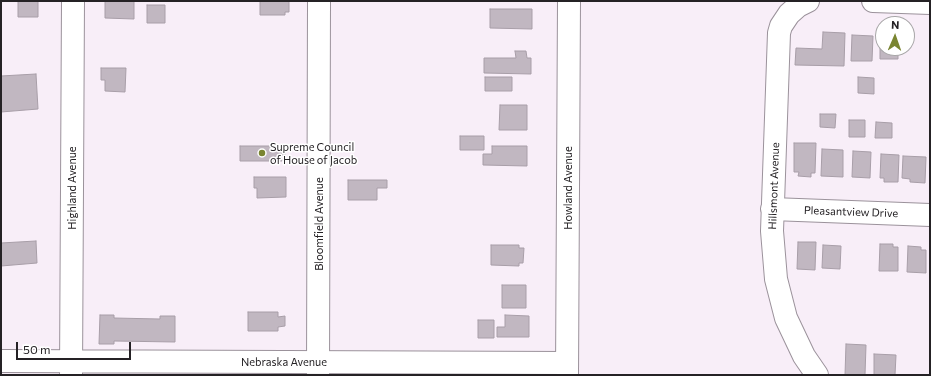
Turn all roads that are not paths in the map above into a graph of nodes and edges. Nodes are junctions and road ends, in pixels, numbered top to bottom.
1 (73, 1) edge
2 (320, 1) edge
3 (569, 1) edge
4 (808, 1) edge
5 (873, 1) edge
6 (930, 3) edge
7 (772, 209) junction
8 (930, 215) edge
9 (1, 361) edge
10 (72, 368) edge
11 (318, 368) edge
12 (567, 369) edge
13 (817, 375) edge

1 - 10 street, Highland Avenue
2 - 11 street, Bloomfield Avenue
3 - 12 street, Howland Avenue
4 - 7 street, Hillsmont Avenue
5 - 6 street
7 - 8 street, Pleasantview Drive
7 - 13 street, Hillsmont Avenue
9 - 10 street, Nebraska Avenue
10 - 11 street, Nebraska Avenue
11 - 12 street, Nebraska Avenue

